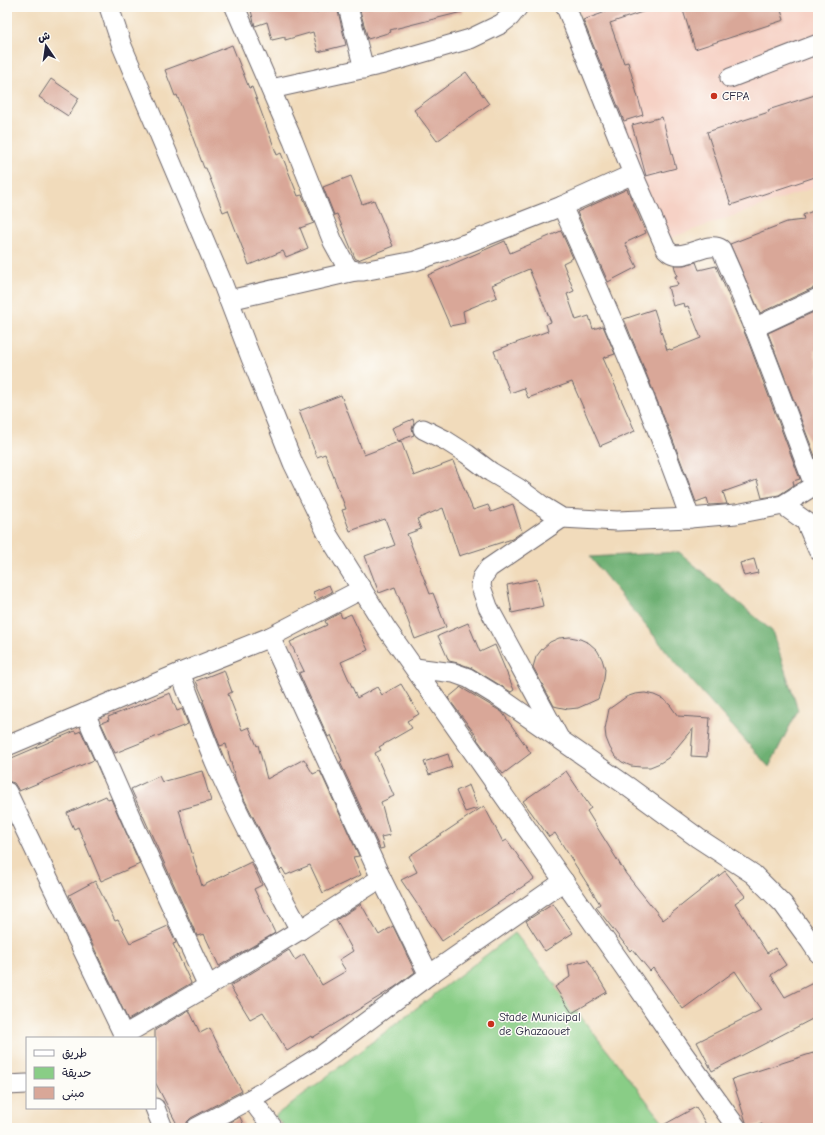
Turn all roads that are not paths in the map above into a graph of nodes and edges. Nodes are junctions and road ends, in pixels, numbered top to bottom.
1 (109, 7) edge
2 (235, 7) edge
3 (348, 7) edge
4 (518, 7) edge
5 (566, 7) edge
6 (818, 44) edge
7 (364, 69) junction
8 (730, 78) dead end
9 (271, 89) junction
10 (633, 174) junction
11 (562, 206) junction
12 (355, 271) junction
13 (818, 298) edge
14 (229, 300) junction
15 (754, 328) junction
16 (423, 429) dead end
17 (816, 484) edge
18 (783, 505) junction
19 (562, 518) junction
20 (690, 518) junction
21 (812, 526) edge
22 (818, 550) edge
23 (362, 589) junction
24 (270, 637) junction
25 (415, 668) junction
26 (180, 673) junction
27 (85, 713) junction
28 (560, 741) junction
29 (7, 746) edge
30 (7, 792) edge
31 (380, 878) junction
32 (564, 881) junction
33 (300, 930) junction
34 (818, 953) edge
35 (429, 975) junction
36 (208, 986) junction
37 (124, 1037) edge
38 (26, 1084) edge
39 (7, 1085) edge
40 (251, 1099) junction
41 (155, 1109) edge
42 (163, 1128) edge
43 (196, 1128) edge
44 (273, 1128) edge
45 (737, 1128) edge

1 - 14 street
2 - 9 street
3 - 7 street
4 - 7 street
5 - 10 street
6 - 8 street
7 - 9 street
9 - 12 street
10 - 11 street
10 - 15 street
11 - 12 street
11 - 20 street
12 - 14 street
13 - 15 street
14 - 23 street
15 - 17 street
16 - 19 street
17 - 18 street
18 - 20 street
18 - 21 street
19 - 20 street
19 - 28 street
21 - 22 street
23 - 24 street
23 - 25 street
24 - 26 street
24 - 31 street
25 - 28 street
25 - 32 street
26 - 27 street
26 - 33 street
27 - 29 street
27 - 36 street
28 - 34 street
30 - 37 street
31 - 33 street
31 - 35 street
32 - 35 street
32 - 45 street
33 - 36 street
35 - 40 street
36 - 37 street
38 - 39 street
40 - 43 street
40 - 44 street
41 - 42 street

